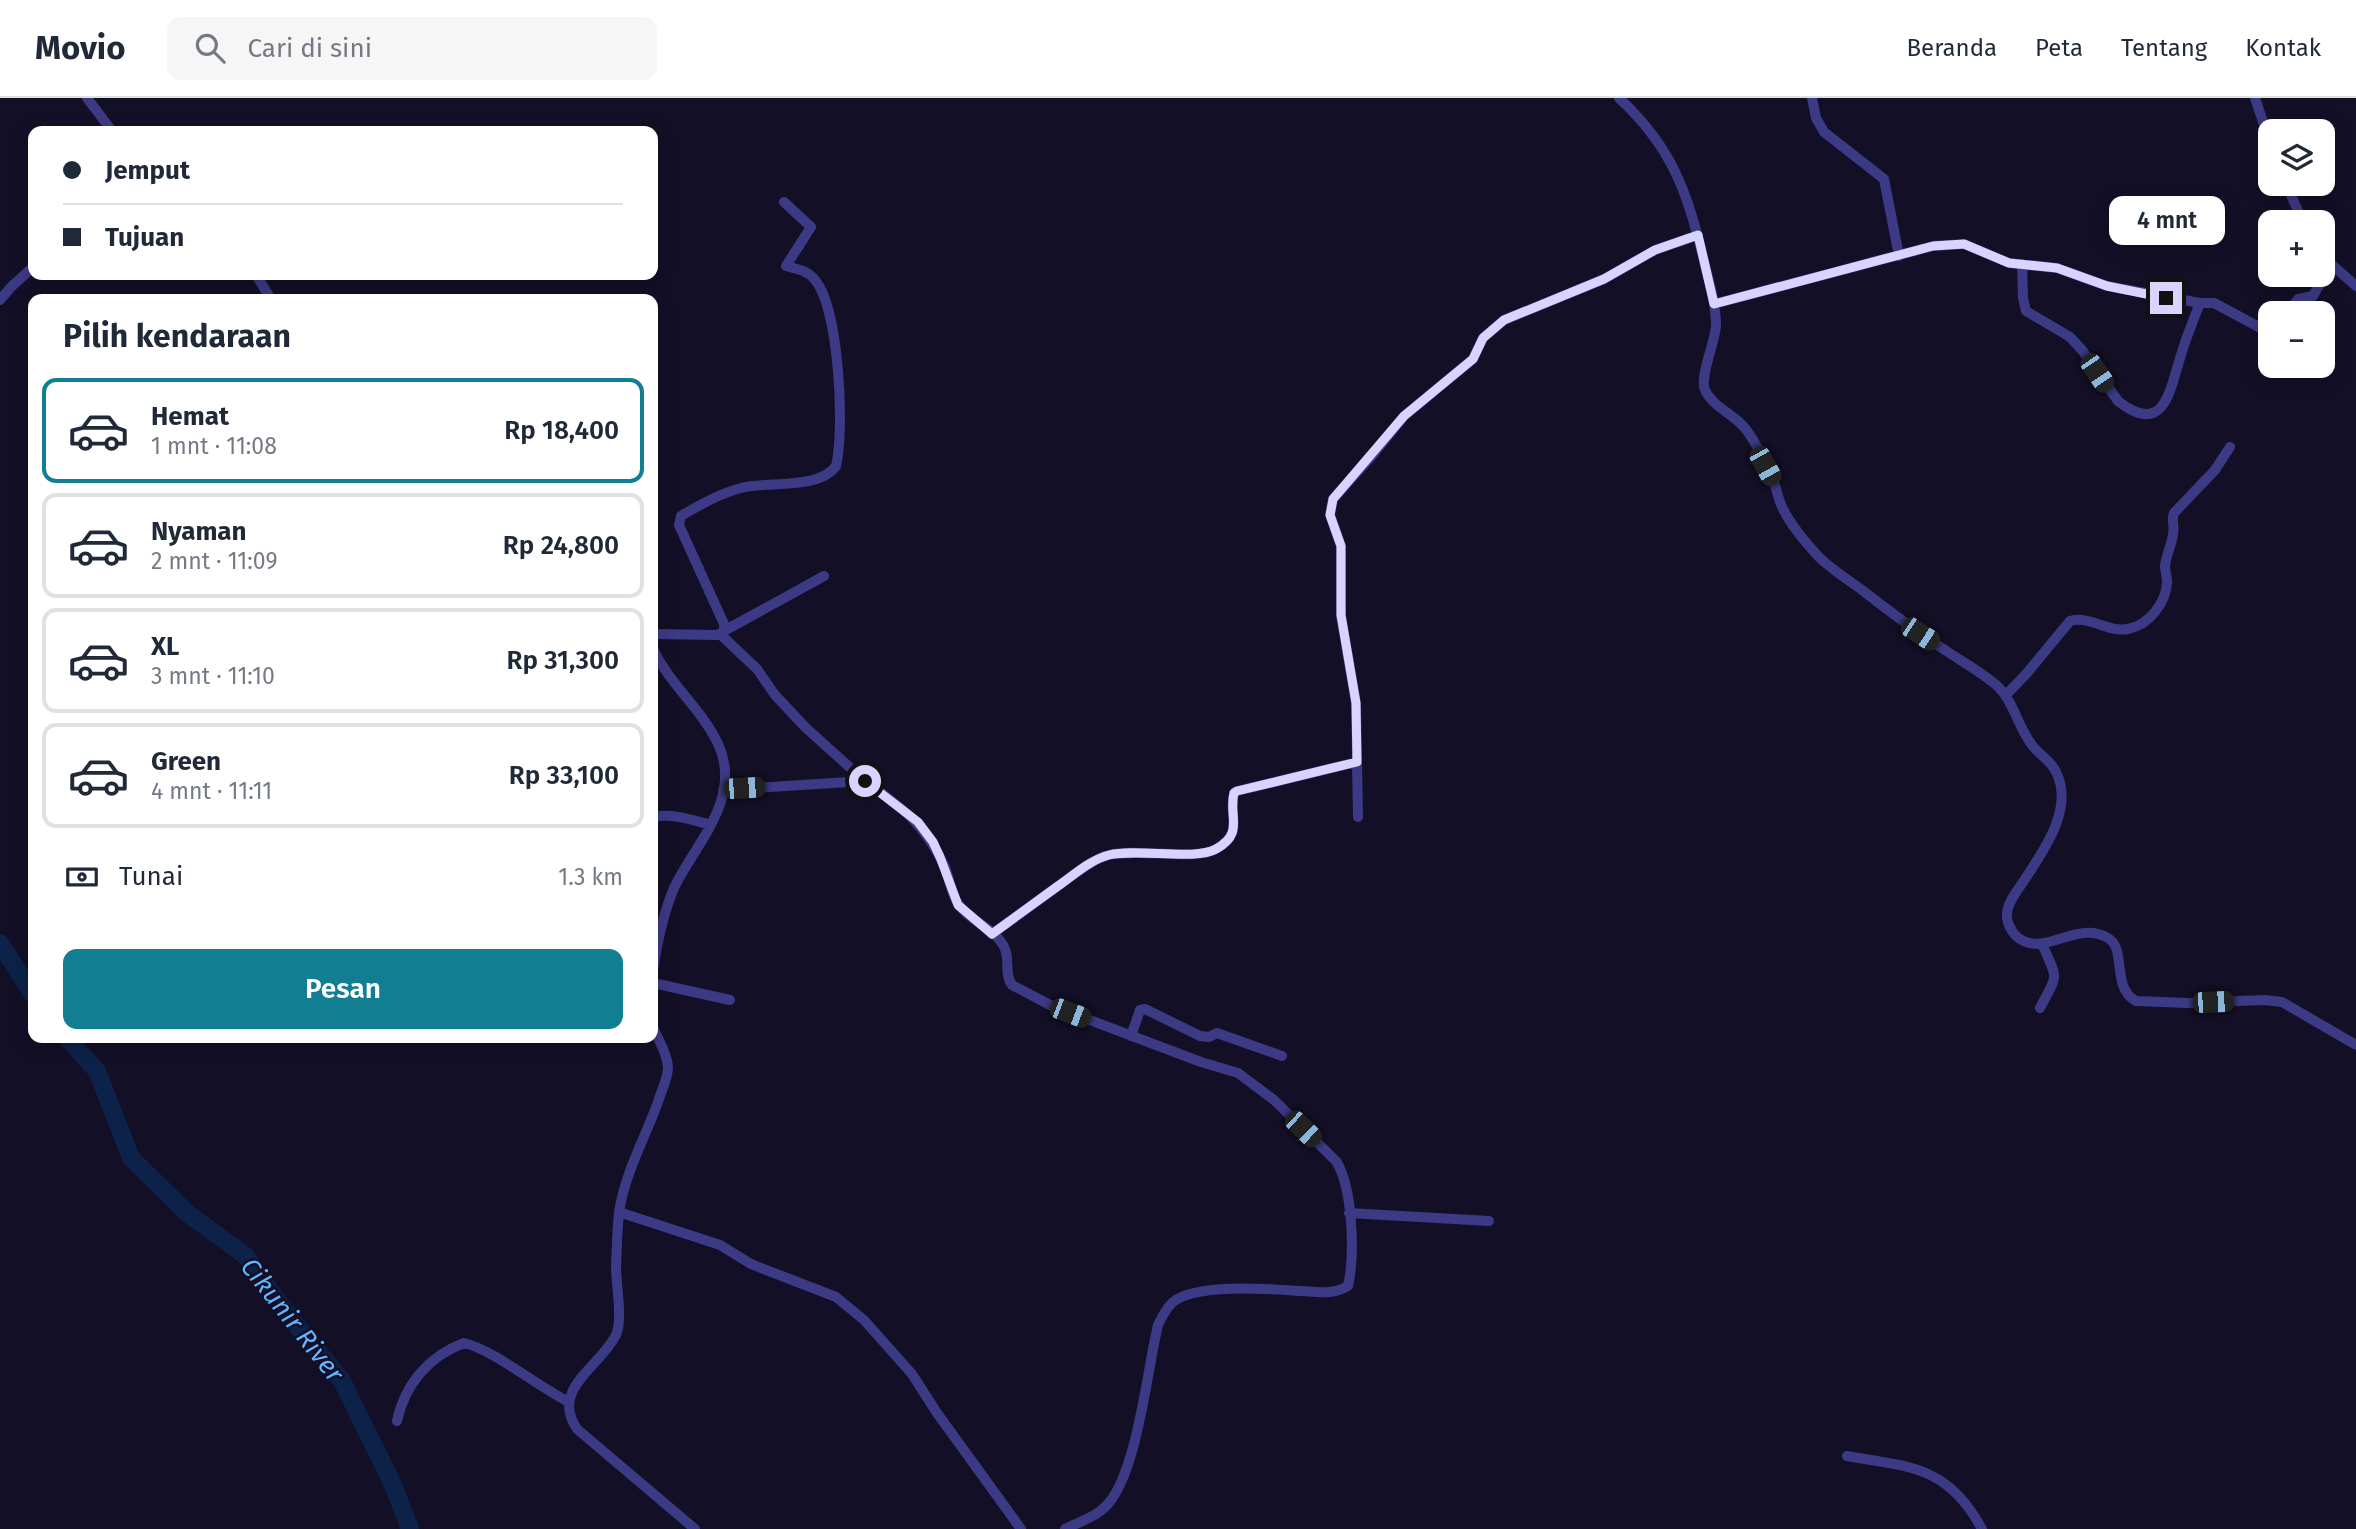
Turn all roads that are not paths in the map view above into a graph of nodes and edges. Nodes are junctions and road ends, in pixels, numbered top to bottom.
1 (87, 98) edge
2 (1619, 98) edge
3 (1812, 98) edge
4 (2255, 98) edge
5 (2262, 119) edge
6 (108, 126) edge
7 (784, 202) dead end
8 (1698, 235) junction
9 (1899, 256) junction
10 (2022, 264) junction
11 (2335, 268) edge
12 (28, 272) edge
13 (2356, 286) edge
14 (2319, 287) edge
15 (0, 300) edge
16 (2296, 301) edge
17 (2200, 303) junction
18 (1714, 304) junction
19 (2258, 327) edge
20 (2230, 447) dead end
21 (824, 576) dead end
22 (722, 633) junction
23 (658, 634) edge
24 (658, 661) edge
25 (2006, 695) junction
26 (1357, 762) junction
27 (865, 781) junction
28 (723, 790) junction
29 (658, 816) edge
30 (1358, 817) dead end
31 (711, 825) junction
32 (992, 934) junction
33 (658, 944) edge
34 (2042, 944) junction
35 (658, 984) edge
36 (730, 1000) dead end
37 (2040, 1008) dead end
38 (1131, 1036) junction
39 (658, 1038) edge
40 (2356, 1045) edge
41 (1282, 1056) dead end
42 (619, 1212) junction
43 (1349, 1213) junction
44 (1489, 1221) dead end
45 (567, 1401) junction
46 (397, 1421) dead end
47 (1847, 1456) dead end
48 (695, 1529) edge
49 (1021, 1529) edge
50 (1065, 1529) edge
51 (1982, 1529) edge

1 - 6 street
2 - 8 street
3 - 9 street
4 - 5 street
7 - 22 street
8 - 18 street
8 - 26 street
9 - 10 street
9 - 18 street
10 - 17 street
10 - 17 street
11 - 13 street
12 - 15 street
14 - 16 street
17 - 19 street
18 - 25 street
20 - 25 street
21 - 22 street
22 - 23 street
22 - 27 street
24 - 28 street
25 - 34 street
26 - 30 street
26 - 32 street
27 - 28 street
27 - 32 street
28 - 31 street
29 - 31 street
31 - 33 street
32 - 38 street
34 - 37 street
34 - 40 street
35 - 36 street
38 - 41 street
38 - 43 street
39 - 42 street
42 - 45 street
42 - 49 street
43 - 44 street
43 - 50 street
45 - 46 street
45 - 48 street
47 - 51 street

